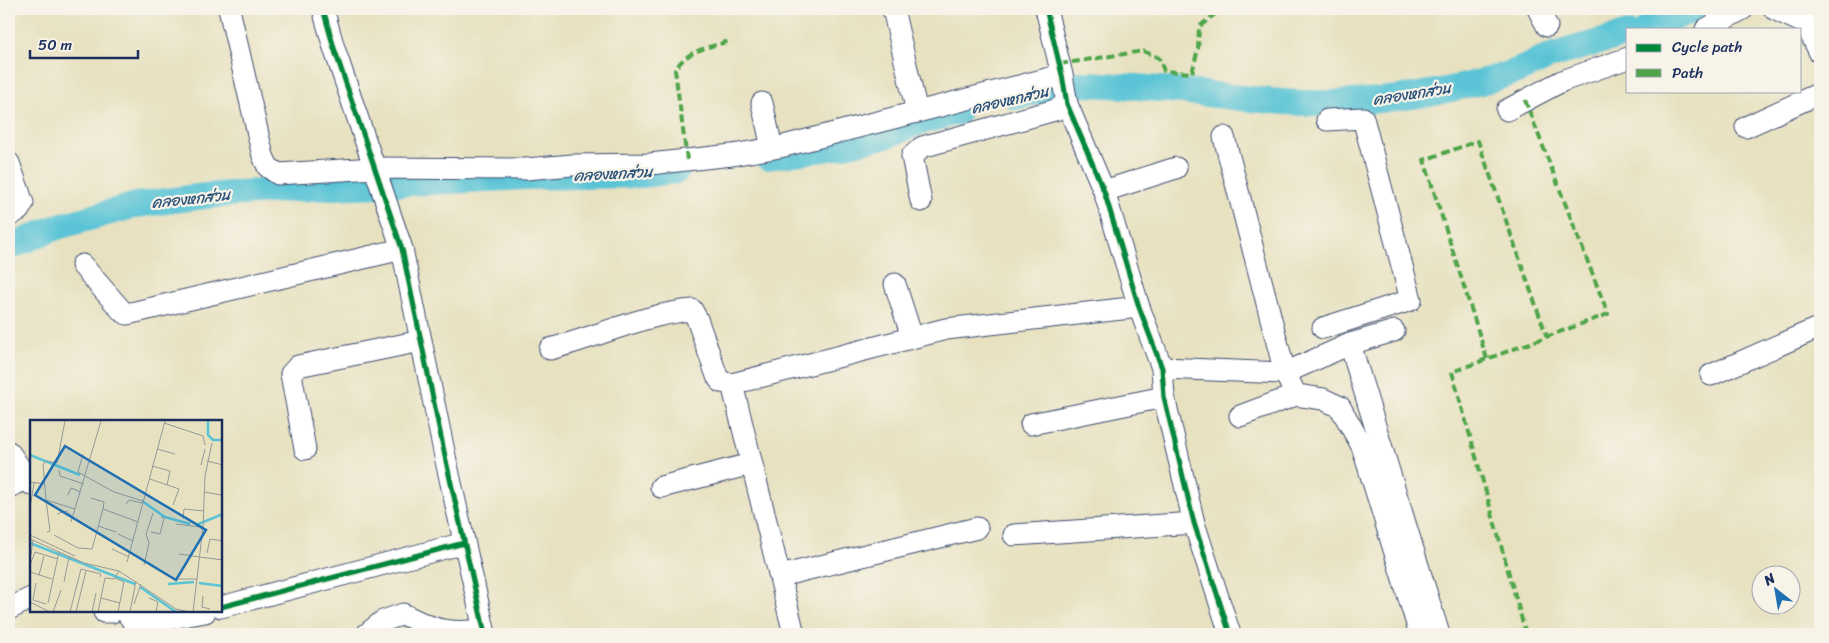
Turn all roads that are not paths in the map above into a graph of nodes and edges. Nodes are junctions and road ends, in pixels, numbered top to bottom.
1 (229, 9) edge
2 (323, 9) edge
3 (894, 9) edge
4 (1046, 9) edge
5 (1743, 9) edge
6 (1774, 9) edge
7 (1801, 16) edge
8 (1708, 28) edge
9 (1820, 53) edge
10 (1626, 59) edge
11 (1062, 78) junction
12 (1820, 93) edge
13 (762, 103) dead end
14 (1067, 104) junction
15 (1507, 110) dead end
16 (917, 112) junction
17 (1328, 120) dead end
18 (1746, 127) dead end
19 (1224, 137) dead end
20 (772, 148) junction
21 (9, 163) edge
22 (375, 168) junction
23 (1176, 168) dead end
24 (1104, 191) junction
25 (921, 201) dead end
26 (9, 216) edge
27 (402, 249) junction
28 (82, 265) dead end
29 (895, 284) dead end
30 (1140, 307) junction
31 (1377, 310) junction
32 (1820, 327) edge
33 (1323, 328) dead end
34 (912, 337) junction
35 (421, 342) junction
36 (1350, 344) junction
37 (550, 349) dead end
38 (1162, 368) junction
39 (1285, 373) junction
40 (1711, 376) dead end
41 (732, 384) junction
42 (1296, 395) junction
43 (1164, 397) junction
44 (1240, 416) dead end
45 (1031, 424) dead end
46 (305, 449) dead end
47 (9, 452) edge
48 (751, 464) junction
49 (22, 483) edge
50 (661, 487) dead end
51 (1194, 523) junction
52 (977, 528) dead end
53 (1014, 535) dead end
54 (464, 543) junction
55 (780, 576) junction
56 (30, 598) edge
57 (222, 607) edge
58 (9, 608) edge
59 (199, 613) edge
60 (135, 624) edge
61 (485, 632) edge
62 (367, 634) edge
63 (794, 634) edge
64 (1230, 634) edge
65 (1420, 634) edge
66 (1439, 634) edge

1 - 22 street
2 - 22 street
3 - 16 street
4 - 11 street
5 - 8 street
6 - 7 street
7 - 9 street
10 - 15 street
11 - 14 street
11 - 16 street
12 - 18 street
13 - 20 street
14 - 24 street
14 - 25 street
16 - 20 street
17 - 31 street
19 - 39 street
20 - 22 street
21 - 26 street
22 - 27 street
23 - 24 street
24 - 30 street
27 - 28 street
27 - 35 street
29 - 34 street
30 - 34 street
30 - 38 street
31 - 33 street
31 - 36 street
32 - 40 street
34 - 41 street
35 - 46 street
35 - 54 street
36 - 39 street
36 - 66 street
37 - 41 street
38 - 39 street
38 - 43 street
39 - 42 street
41 - 48 street
42 - 44 street
42 - 65 street
43 - 45 street
43 - 51 street
47 - 49 street
48 - 50 street
48 - 55 street
51 - 53 street
51 - 64 street
52 - 55 street
54 - 57 street
54 - 61 street
55 - 63 street
56 - 58 street
59 - 60 street
61 - 62 street

